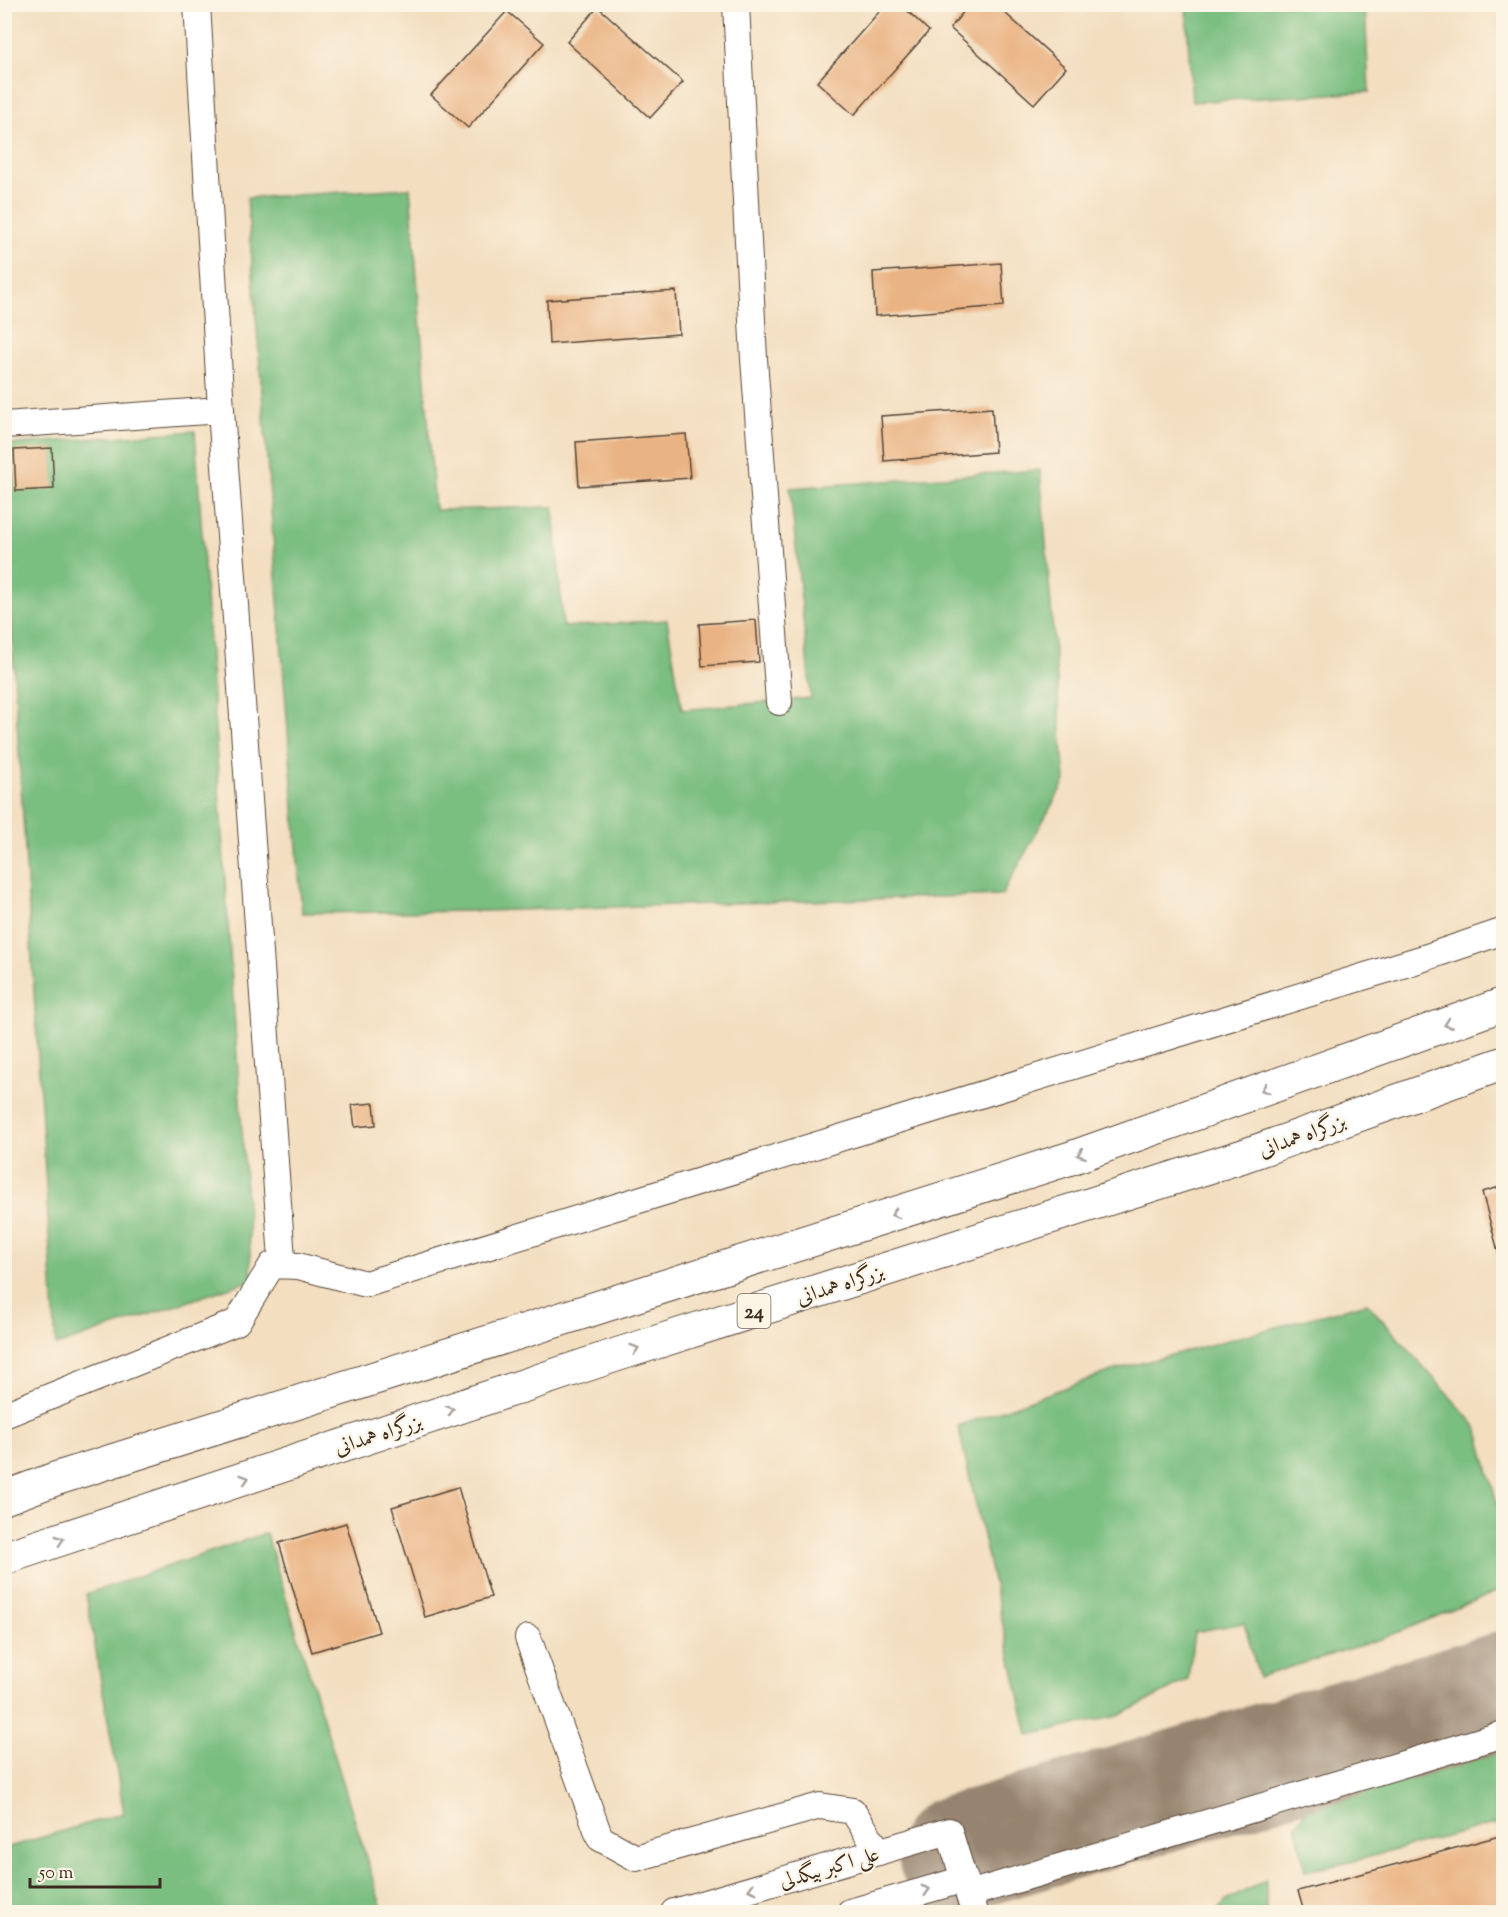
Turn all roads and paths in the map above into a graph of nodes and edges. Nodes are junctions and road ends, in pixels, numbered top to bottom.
1 (197, 4) edge
2 (736, 4) edge
3 (220, 410) junction
4 (4, 424) edge
5 (779, 702) dead end
6 (1503, 931) edge
7 (1503, 1004) edge
8 (1503, 1064) edge
9 (282, 1259) dead end
10 (4, 1414) edge
11 (55, 1479) junction
12 (4, 1491) edge
13 (4, 1497) edge
14 (4, 1558) edge
15 (528, 1638) dead end
16 (1503, 1734) edge
17 (879, 1852) junction
18 (969, 1895) edge
19 (674, 1912) edge
20 (850, 1912) edge

1 - 3 lane
2 - 5 lane
3 - 4 lane
3 - 9 lane
6 - 10 lane
7 -> 11 highway, 24
14 -> 8 highway, بزرگراه همدانی / 24
11 - 12 highway
11 - 13 highway, 24
15 - 17 lane
16 - 18 lane
17 - 18 lane, علی اکبر بیگدلی
17 -> 19 lane, علی اکبر بیگدلی
20 -> 18 lane

